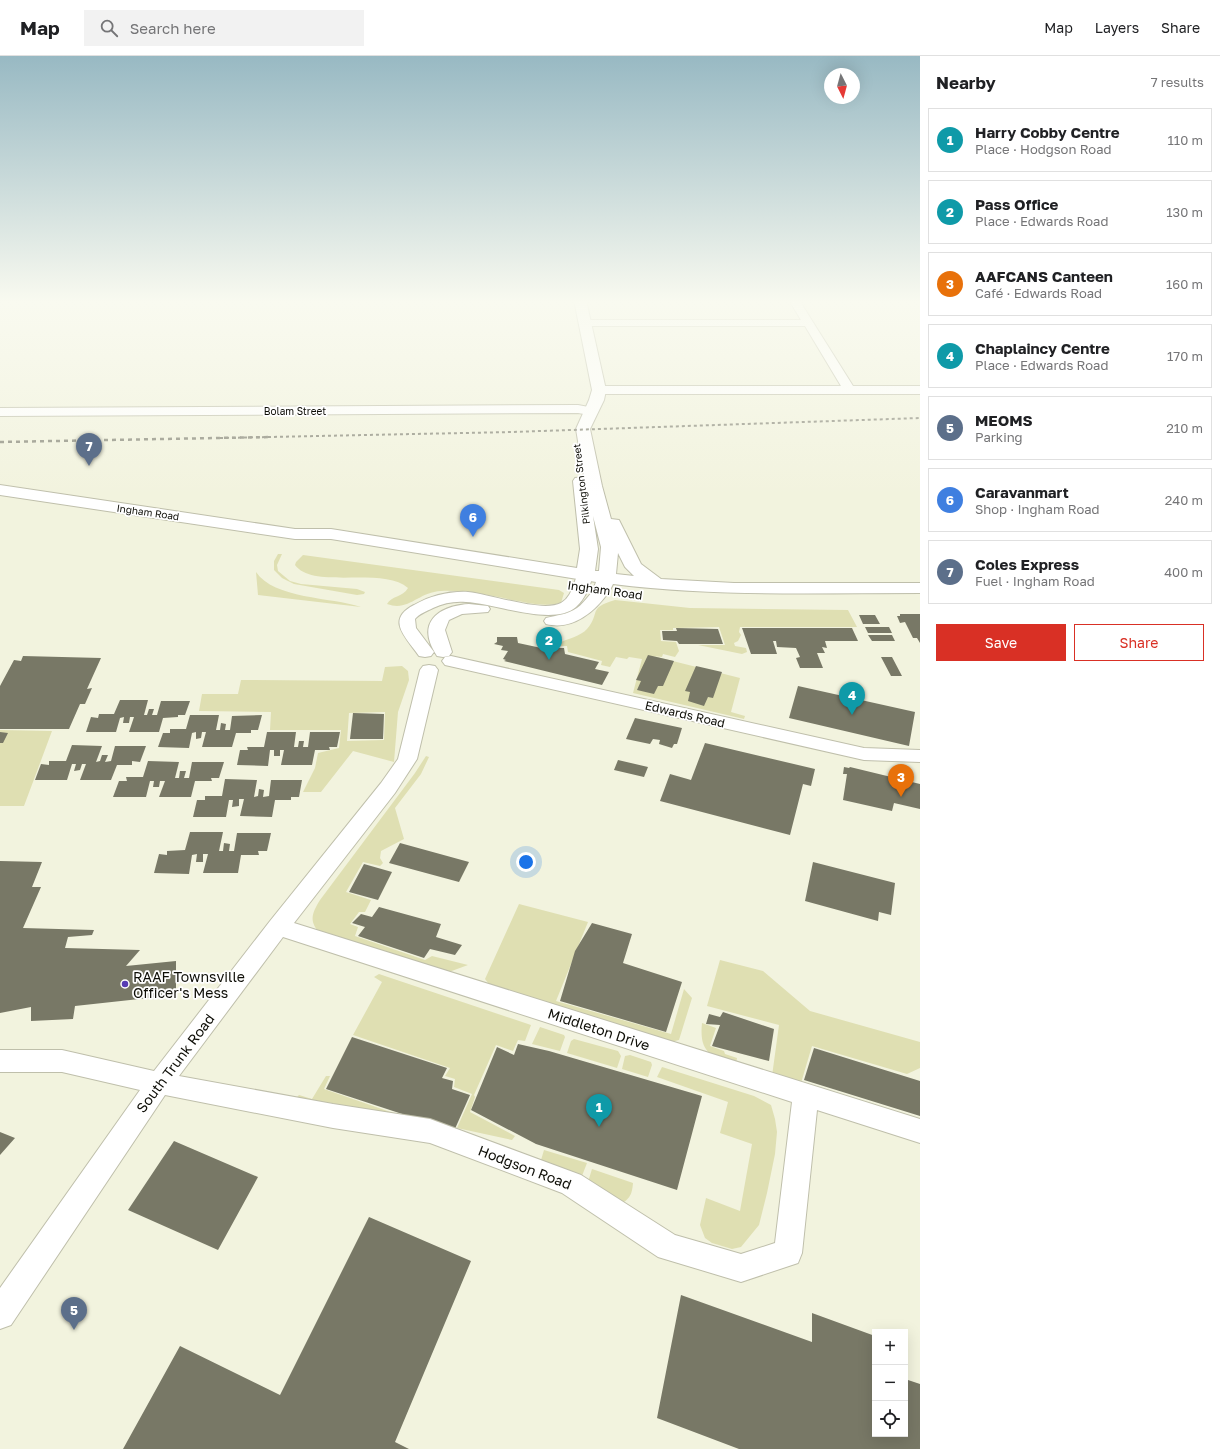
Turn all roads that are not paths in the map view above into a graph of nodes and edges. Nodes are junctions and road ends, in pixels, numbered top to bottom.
1 (594, 365) edge
2 (834, 365) edge
3 (599, 390) junction
4 (850, 390) junction
5 (920, 390) edge
6 (584, 410) junction
7 (0, 412) edge
8 (594, 486) junction
9 (0, 490) edge
10 (295, 534) junction
11 (589, 549) junction
12 (521, 565) junction
13 (583, 581) junction
14 (604, 584) junction
15 (656, 584) junction
16 (920, 588) edge
17 (920, 601) edge
18 (447, 657) junction
19 (427, 661) junction
20 (920, 756) edge
21 (278, 928) junction
22 (0, 1061) edge
23 (159, 1083) junction
24 (806, 1095) junction
25 (920, 1131) edge
26 (0, 1314) edge

1 - 3 main road
2 - 4 street
3 - 4 street
3 - 6 main road, Pilkington Street
4 - 5 street
6 - 7 street, Bolam Street
6 - 8 main road, Pilkington Street
6 - 11 main road, Pilkington Street
8 - 14 main road, Pilkington Street
8 - 15 main road
9 - 10 main road, Ingham Road
10 - 12 main road, Ingham Road
10 - 13 main road, Ingham Road
11 - 12 main road
11 - 13 main road, Pilkington Street
12 - 13 main road, Ingham Road
13 - 14 main road, Ingham Road
13 - 19 street
14 - 15 main road, Ingham Road
14 - 17 main road, Ingham Road
14 - 18 street
15 - 16 main road, Ingham Road
18 - 19 street, Edwards Road
18 - 20 street, Edwards Road
19 - 21 street, South Trunk Road
21 - 23 street, South Trunk Road
21 - 24 street, Middleton Drive
22 - 23 street
23 - 24 street, Hodgson Road
23 - 26 street, South Trunk Road
24 - 25 street, Middleton Drive

